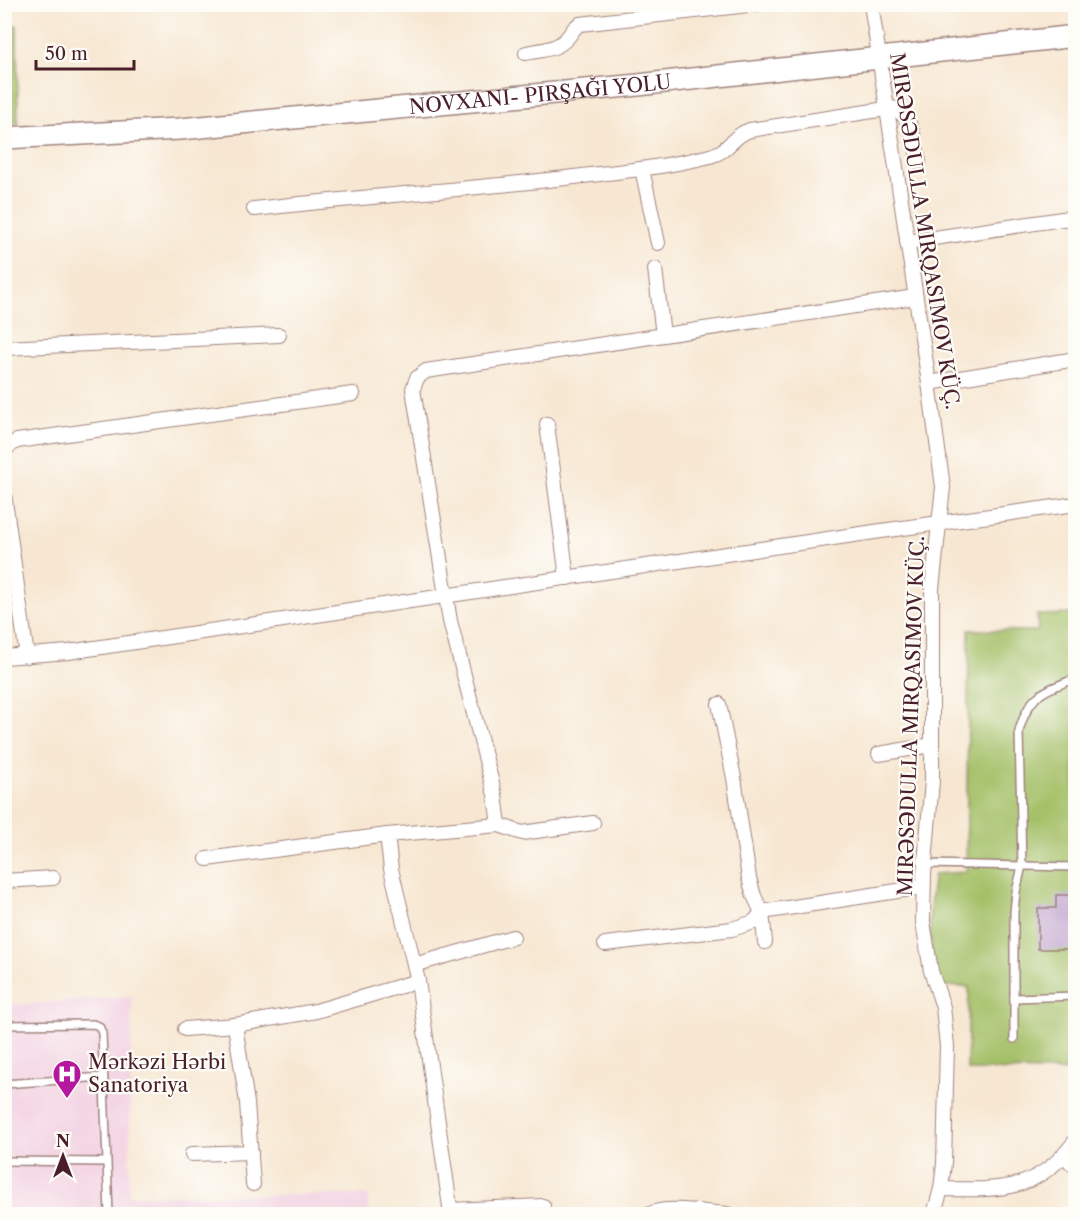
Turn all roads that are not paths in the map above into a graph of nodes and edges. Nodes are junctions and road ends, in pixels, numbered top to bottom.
1 (757, 4) edge
2 (871, 4) edge
3 (1076, 36) edge
4 (526, 53) dead end
5 (879, 59) junction
6 (887, 108) junction
7 (4, 138) edge
8 (919, 162) dead end
9 (642, 169) junction
10 (254, 209) dead end
11 (1076, 217) edge
12 (907, 242) junction
13 (658, 243) dead end
14 (655, 269) dead end
15 (915, 297) junction
16 (279, 335) dead end
17 (663, 335) junction
18 (4, 348) edge
19 (1076, 359) edge
20 (929, 383) junction
21 (353, 394) dead end
22 (547, 424) dead end
23 (4, 454) edge
24 (4, 494) edge
25 (1076, 504) edge
26 (938, 523) junction
27 (567, 578) junction
28 (446, 596) junction
29 (27, 656) junction
30 (4, 657) edge
31 (1076, 678) edge
32 (719, 704) dead end
33 (932, 745) junction
34 (879, 754) dead end
35 (593, 824) dead end
36 (499, 825) junction
37 (387, 835) junction
38 (207, 859) dead end
39 (926, 864) junction
40 (1022, 866) junction
41 (1076, 867) edge
42 (53, 878) dead end
43 (4, 881) edge
44 (923, 887) junction
45 (762, 912) junction
46 (513, 937) dead end
47 (765, 942) dead end
48 (605, 944) dead end
49 (414, 965) junction
50 (418, 981) junction
51 (1076, 996) edge
52 (1014, 998) junction
53 (4, 1025) edge
54 (235, 1025) junction
55 (185, 1029) dead end
56 (1014, 1039) dead end
57 (103, 1077) junction
58 (4, 1084) edge
59 (1076, 1140) edge
60 (251, 1152) junction
61 (192, 1154) dead end
62 (1064, 1156) junction
63 (4, 1161) edge
64 (106, 1161) junction
65 (1076, 1167) edge
66 (253, 1184) dead end
67 (941, 1189) junction
68 (543, 1206) dead end
69 (451, 1212) edge
70 (109, 1215) edge
71 (650, 1215) edge
72 (727, 1215) edge
73 (934, 1215) edge

1 - 4 street
2 - 5 street
3 - 5 main road
5 - 6 street
5 - 7 main road
6 - 8 street
6 - 9 street
6 - 12 street
9 - 10 street
9 - 13 street
11 - 12 street
12 - 15 street
14 - 17 street
15 - 17 street
15 - 20 street
16 - 18 street
17 - 28 street
19 - 20 street
20 - 26 street
21 - 23 street
22 - 27 street
24 - 29 street
25 - 26 street
26 - 27 street
26 - 33 street
27 - 28 street
28 - 29 street
28 - 36 street
29 - 30 street
31 - 40 lane
32 - 45 street
33 - 34 street
33 - 39 street
35 - 36 street
36 - 37 street
37 - 38 street
37 - 49 street
39 - 40 lane
39 - 44 street
40 - 41 lane
40 - 52 lane
42 - 43 street
44 - 45 street
44 - 67 street
45 - 47 street
45 - 48 street
46 - 49 street
49 - 50 street
50 - 54 street
50 - 69 street
51 - 52 lane
52 - 56 lane
53 - 57 lane
54 - 55 street
54 - 60 street
57 - 58 lane
57 - 64 lane
59 - 62 street
60 - 61 street
60 - 66 street
62 - 65 street
62 - 67 street
63 - 64 lane
64 - 70 lane
67 - 73 street
68 - 69 street
71 - 72 street

